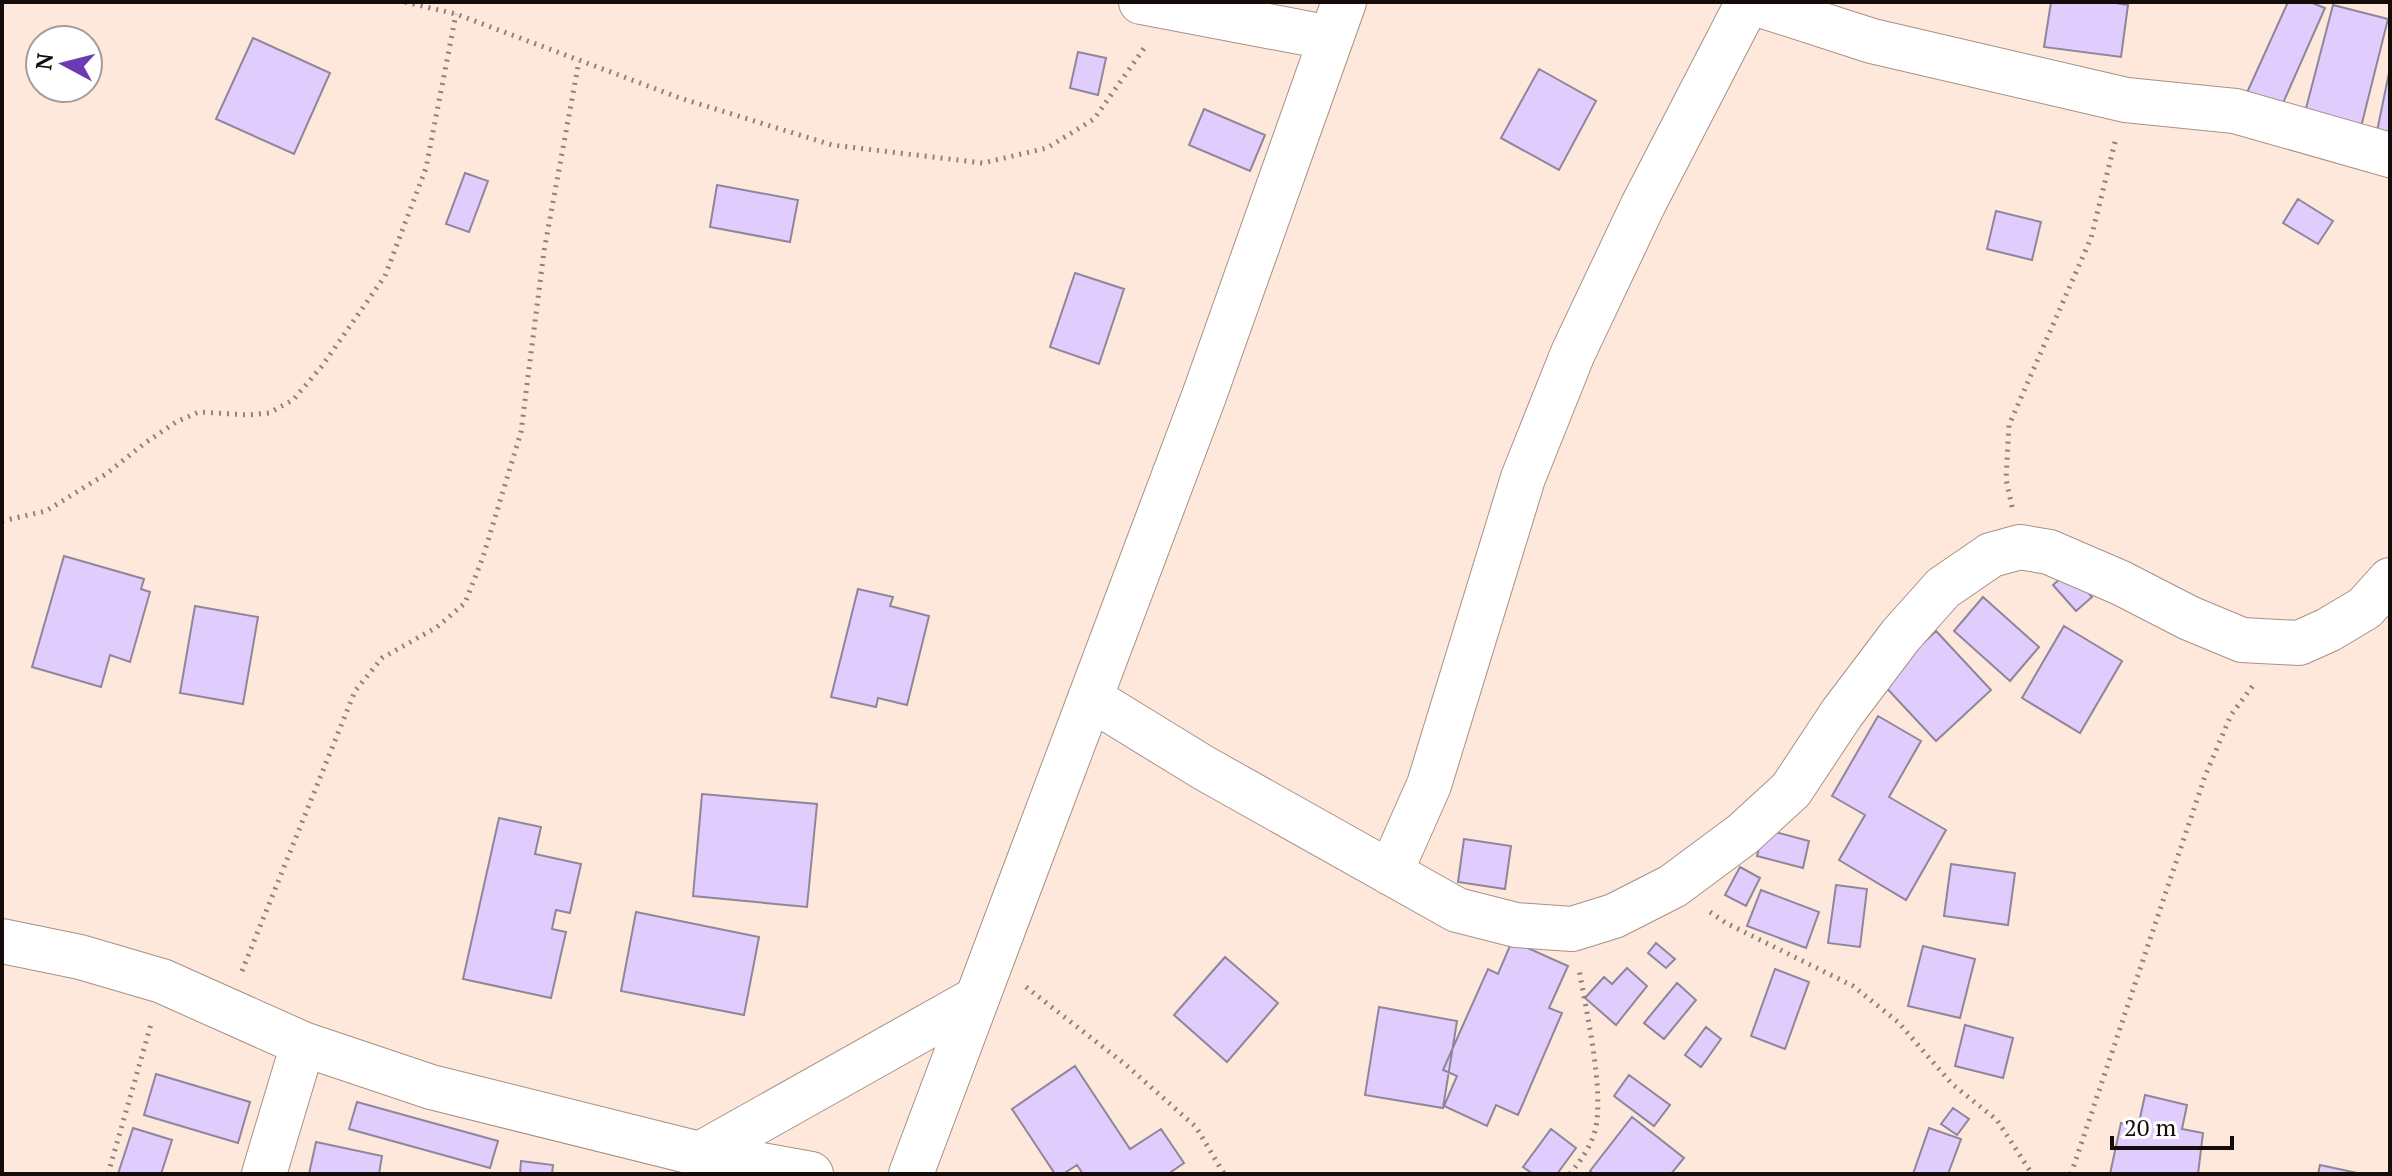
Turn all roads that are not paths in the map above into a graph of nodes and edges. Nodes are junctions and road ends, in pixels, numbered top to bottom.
1 (1749, 2) edge
2 (1157, 5) edge
3 (1338, 20) edge
4 (2390, 155) edge
5 (2390, 580) edge
6 (1090, 698) junction
7 (1390, 873) junction
8 (2, 941) edge
9 (983, 980) junction
10 (303, 1044) junction
11 (700, 1154) junction
12 (264, 1174) edge
13 (811, 1174) edge
14 (911, 1174) edge

1 - 4 street
1 - 7 street
2 - 3 street
3 - 6 street
5 - 7 street
6 - 7 street
6 - 9 street
8 - 10 street
9 - 11 street
9 - 14 street
10 - 11 street
10 - 12 street
11 - 13 street

